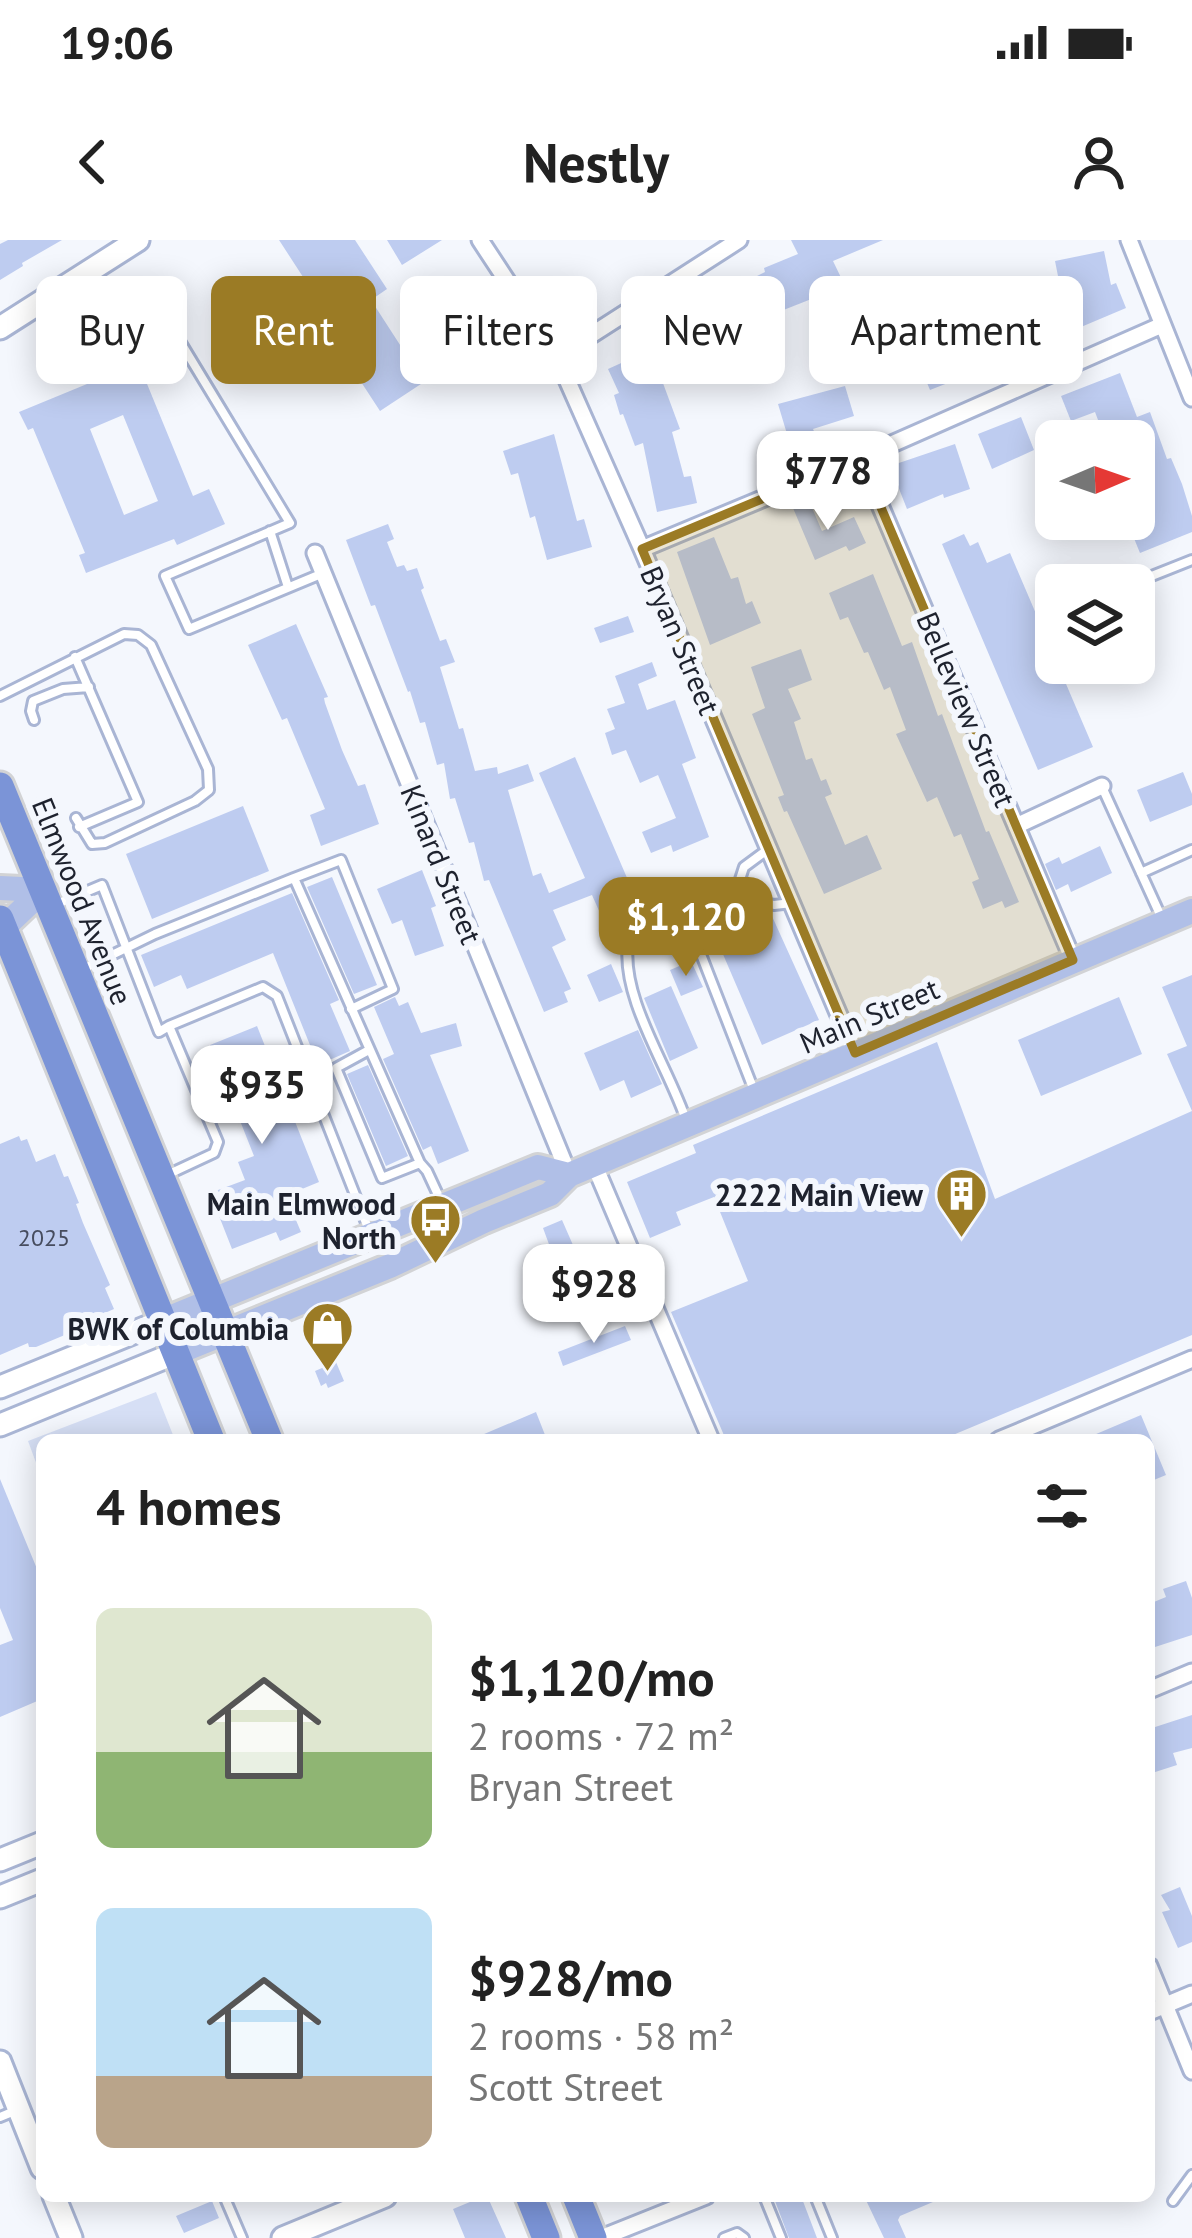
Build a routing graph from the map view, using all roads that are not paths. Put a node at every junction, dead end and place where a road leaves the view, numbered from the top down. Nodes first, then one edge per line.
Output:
1 (138, 240) edge
2 (480, 240) edge
3 (739, 240) edge
4 (1129, 240) edge
5 (82, 276) edge
6 (504, 276) edge
7 (36, 305) edge
8 (1162, 325) junction
9 (0, 328) edge
10 (597, 331) edge
11 (187, 352) edge
12 (1184, 355) edge
13 (569, 384) edge
14 (1192, 398) edge
15 (860, 458) junction
16 (270, 531) junction
17 (642, 549) junction
18 (315, 553) dead end
19 (1192, 560) edge
20 (323, 573) junction
21 (1155, 575) edge
22 (289, 587) junction
23 (75, 657) junction
24 (88, 687) junction
25 (0, 696) edge
26 (34, 720) dead end
27 (0, 786) edge
28 (1102, 786) joint
29 (1016, 826) junction
30 (769, 848) junction
31 (1192, 850) edge
32 (1142, 873) junction
33 (294, 878) junction
34 (0, 888) edge
35 (735, 895) junction
36 (46, 898) junction
37 (792, 902) junction
38 (1192, 910) edge
39 (688, 921) junction
40 (1163, 922) junction
41 (1, 926) edge
42 (126, 948) junction
43 (1072, 960) junction
44 (77, 972) junction
45 (351, 1009) junction
46 (169, 1026) junction
47 (369, 1050) junction
48 (855, 1053) junction
49 (756, 1096) junction
50 (688, 1124) junction
51 (420, 1163) junction
52 (594, 1164) junction
53 (569, 1175) junction
54 (162, 1177) junction
55 (442, 1206) junction
56 (371, 1236) junction
57 (213, 1300) junction
58 (162, 1321) junction
59 (226, 1334) junction
60 (176, 1353) junction
61 (1192, 1359) edge
62 (0, 1387) edge
63 (0, 1425) edge
64 (209, 1434) edge
65 (267, 1434) edge
66 (708, 1434) edge
67 (1013, 1434) edge
68 (1192, 1672) edge
69 (1155, 1687) edge
70 (36, 1845) edge
71 (0, 1860) edge
72 (36, 1882) edge
73 (0, 1897) edge
74 (1192, 1994) edge
75 (1157, 2009) edge
76 (0, 2062) edge
77 (1192, 2071) edge
78 (9, 2113) edge
79 (36, 2158) edge
80 (1192, 2176) edge
81 (1173, 2201) dead end
82 (56, 2202) edge
83 (227, 2202) edge
84 (356, 2202) edge
85 (531, 2202) edge
86 (579, 2202) edge
87 (690, 2202) edge
88 (766, 2202) edge
89 (817, 2202) edge
90 (71, 2238) edge
91 (242, 2238) edge
92 (283, 2238) edge
93 (546, 2238) edge
94 (597, 2238) edge
95 (724, 2238) edge
96 (744, 2238) edge
97 (781, 2238) edge
98 (832, 2238) edge

1 - 5 street
2 - 6 street, Bryan Street
3 - 10 street
4 - 8 street
7 - 9 street
8 - 12 street
8 - 15 street
11 - 16 lane
12 - 14 street
13 - 17 street, Bryan Street
15 - 17 street
15 - 29 street, Belleview Street
16 - 22 lane
16 - 22 lane
17 - 30 street, Bryan Street
18 - 20 street, Kinard Street
19 - 21 lane
20 - 22 lane
20 - 53 street, Kinard Street
23 - 24 lane
23 - 24 lane
23 - 25 lane
24 - 26 lane
27 - 36 highway, Elmwood Avenue
28 - 29 street
28 - 32 lane
29 - 43 street, Belleview Street
30 - 35 lane
30 - 37 street, Bryan Street
31 - 32 lane
32 - 40 lane
33 - 42 lane
33 - 45 lane
33 - 45 lane
34 - 36 main road
35 - 37 lane
35 - 39 lane
36 - 41 main road
36 - 42 lane
36 - 44 highway, Elmwood Avenue
37 - 48 street, Bryan Street
38 - 40 main road, Main Street
39 - 49 lane
39 - 50 lane
40 - 43 main road, Main Street
41 - 58 highway
42 - 44 lane
42 - 46 lane
43 - 48 main road, Main Street
44 - 54 highway, Elmwood Avenue
45 - 47 lane
46 - 54 lane
46 - 56 lane
47 - 51 lane
47 - 51 lane
48 - 49 main road, Main Street
49 - 50 main road, Main Street
50 - 52 main road, Main Street
51 - 55 lane
52 - 53 main road, Main Street
52 - 66 street
53 - 55 main road, Main Street
53 - 59 main road, Main Street
54 - 57 highway, Elmwood Avenue
55 - 56 main road, Main Street
56 - 57 main road, Main Street
57 - 58 main road, Main Street
57 - 59 highway, Elmwood Avenue
58 - 60 highway
58 - 62 street, Main Street
59 - 60 main road, Main Street
59 - 65 highway, Elmwood Avenue
60 - 63 street, Main Street
60 - 64 highway
61 - 67 street
68 - 69 street
70 - 71 street
72 - 73 street
74 - 75 street
75 - 77 street
76 - 78 street
78 - 79 street
80 - 81 lane
82 - 90 street
83 - 91 lane
84 - 92 street
85 - 93 highway
86 - 94 highway
87 - 94 street
88 - 97 lane
89 - 98 lane
95 - 96 lane

